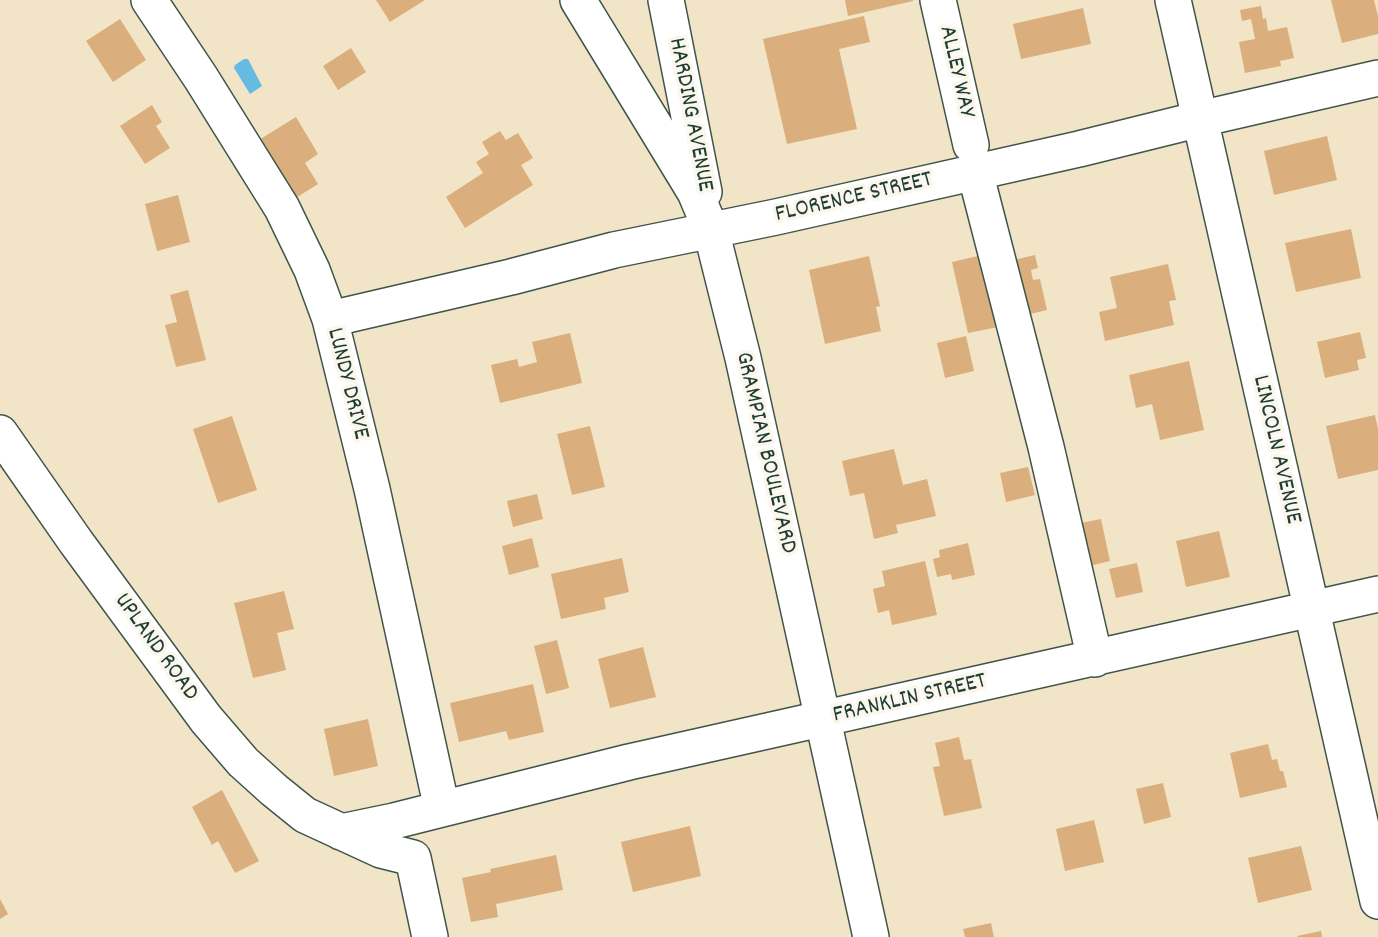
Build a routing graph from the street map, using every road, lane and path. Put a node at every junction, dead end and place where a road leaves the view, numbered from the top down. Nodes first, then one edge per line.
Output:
1 (149, 0) edge
2 (578, 0) edge
3 (666, 0) edge
4 (939, 0) edge
5 (1173, 0) edge
6 (1378, 78) edge
7 (1200, 119) junction
8 (973, 158) junction
9 (711, 230) junction
10 (330, 318) junction
11 (0, 433) edge
12 (1378, 594) edge
13 (1311, 609) junction
14 (1095, 659) junction
15 (822, 720) junction
16 (442, 809) junction
17 (341, 832) junction
18 (1378, 901) edge
19 (430, 937) edge
20 (871, 937) edge

1 - 10 street, LUNDY DRIVE
2 - 9 street, GRAMPIAN BOULEVARD
3 - 9 street, HARDING AVENUE
4 - 8 street, ALLEY WAY
5 - 7 street, LINCOLN AVENUE
6 - 7 street, FLORENCE STREET
7 - 8 street, FLORENCE STREET
7 - 13 street, LINCOLN AVENUE
8 - 9 street, FLORENCE STREET
8 - 14 street, ALLEY WAY
9 - 10 street, FLORENCE STREET
9 - 15 street, GRAMPIAN BOULEVARD
10 - 16 street, LUNDY DRIVE
11 - 17 street, UPLAND ROAD
12 - 13 street, FRANKLIN STREET
13 - 14 street, FRANKLIN STREET
13 - 18 street, LINCOLN AVENUE
14 - 15 street, FRANKLIN STREET
15 - 16 street, FRANKLIN STREET
15 - 20 street, GRAMPIAN BOULEVARD
16 - 17 street
17 - 19 street, UPLAND ROAD

